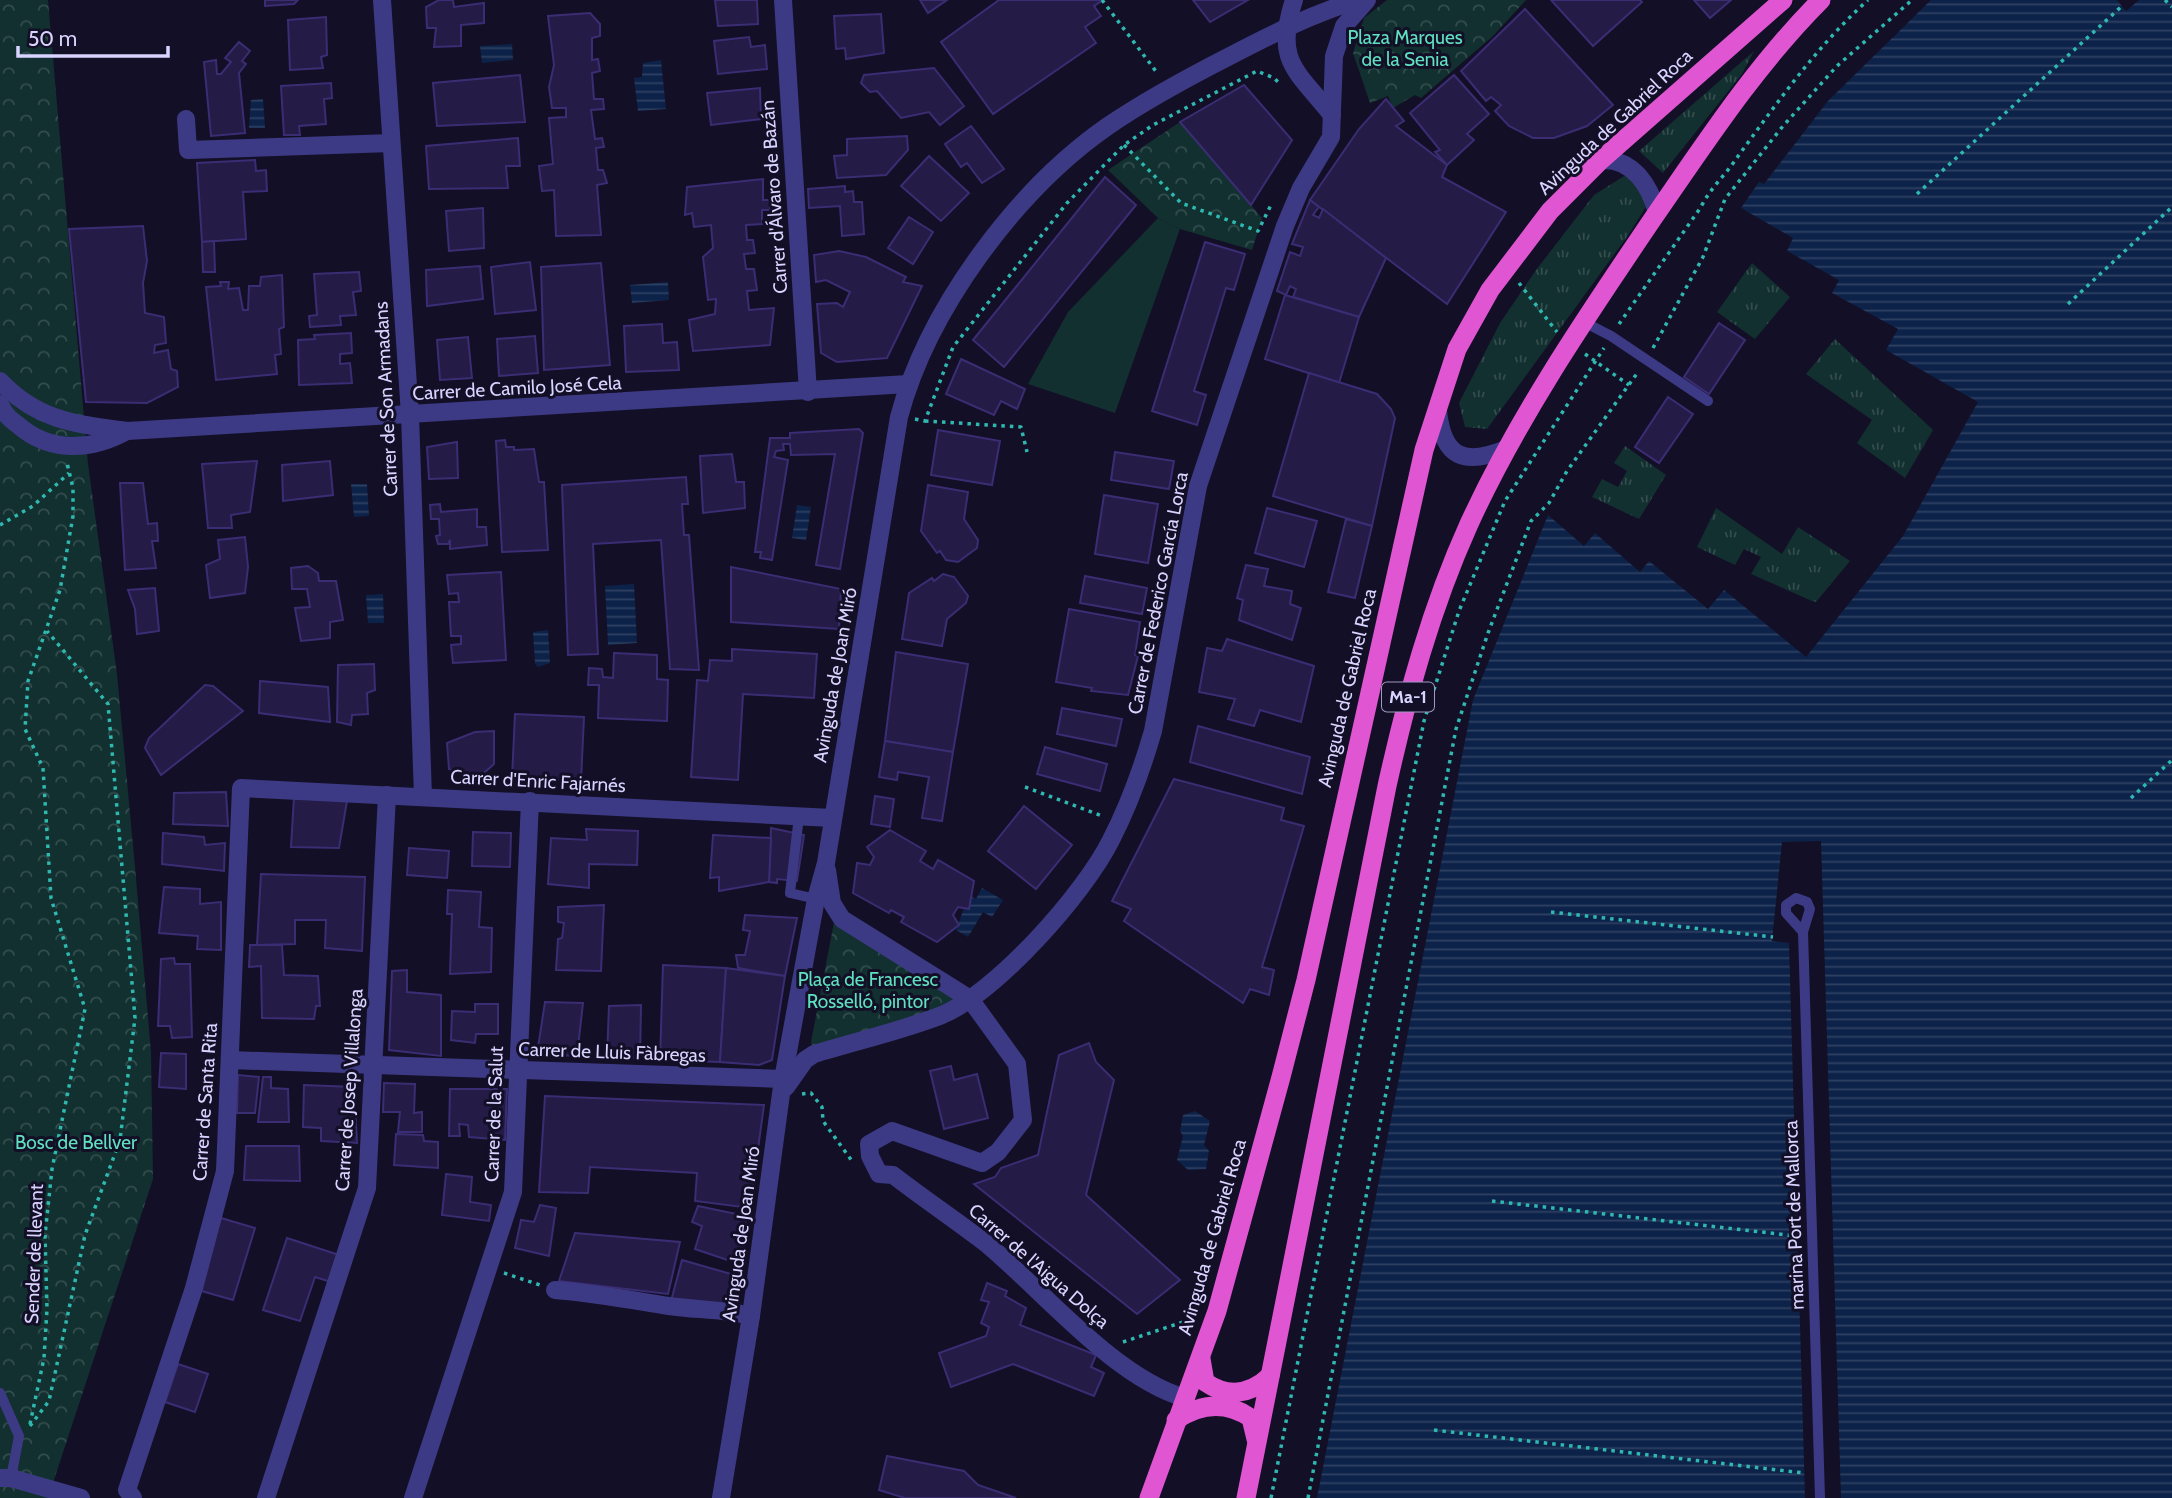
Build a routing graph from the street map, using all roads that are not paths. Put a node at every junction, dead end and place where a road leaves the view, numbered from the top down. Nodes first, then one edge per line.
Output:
1 (382, 0) edge
2 (783, 0) edge
3 (1294, 0) edge
4 (1358, 0) edge
5 (1367, 0) edge
6 (1783, 0) edge
7 (1821, 0) edge
8 (1285, 28) junction
9 (1332, 115) junction
10 (186, 119) dead end
11 (391, 143) junction
12 (1601, 160) junction
13 (1657, 213) junction
14 (1584, 322) junction
15 (0, 381) edge
16 (908, 384) junction
17 (808, 392) junction
18 (1708, 401) dead end
19 (0, 404) edge
20 (1437, 404) junction
21 (410, 415) junction
22 (127, 430) junction
23 (1506, 449) junction
24 (241, 788) joint
25 (387, 795) junction
26 (423, 797) junction
27 (530, 801) junction
28 (799, 816) junction
29 (832, 818) junction
30 (826, 863) junction
31 (816, 899) junction
32 (1803, 932) dead end
33 (970, 999) junction
34 (230, 1060) junction
35 (375, 1065) junction
36 (516, 1070) junction
37 (782, 1088) junction
38 (555, 1290) road end
39 (751, 1316) junction
40 (1201, 1355) junction
41 (1270, 1376) junction
42 (0, 1393) edge
43 (1185, 1398) junction
44 (1176, 1420) junction
45 (1256, 1440) junction
46 (5, 1478) edge
47 (130, 1494) edge
48 (80, 1498) edge
49 (266, 1498) edge
50 (413, 1498) edge
51 (721, 1498) edge
52 (1149, 1498) edge
53 (1246, 1498) edge
54 (1820, 1498) edge

1 - 11 street, Carrer de Son Armadans
2 - 17 street, Carrer d'Álvaro de Bazán
3 - 8 street
4 - 8 street, Avinguda de Joan Miró
5 - 9 street, Carrer de Federico García Lorca
6 - 12 highway, Avinguda de Gabriel Roca / Ma-1
7 - 13 highway, Ma-1
8 - 9 street
8 - 16 street, Avinguda de Joan Miró
9 - 33 street, Carrer de Federico García Lorca
10 - 11 street
11 - 21 street, Carrer de Son Armadans
12 - 13 street
12 - 20 highway, Avinguda de Gabriel Roca / Ma-1
13 - 14 highway, Ma-1
14 - 18 lane
14 - 23 highway, Ma-1
15 - 22 street
16 - 17 street, Carrer de Camilo José Cela
16 - 29 street, Avinguda de Joan Miró
17 - 21 street, Carrer de Camilo José Cela
19 - 22 street
20 - 23 street
20 - 40 highway, Avinguda de Gabriel Roca / Ma-1
21 - 22 street, Carrer de Camilo José Cela
21 - 26 street, Carrer de Son Armadans
23 - 41 highway, Ma-1
24 - 25 street, Carrer d'Enric Fajarnés
24 - 34 street, Carrer de Santa Rita
25 - 26 street, Carrer d'Enric Fajarnés
25 - 35 street, Carrer de Josep Villalonga
26 - 27 street, Carrer d'Enric Fajarnés
27 - 28 street, Carrer d'Enric Fajarnés
27 - 36 street, Carrer de la Salut
28 - 29 street, Carrer d'Enric Fajarnés
28 - 31 lane
29 - 30 street, Avinguda de Joan Miró
30 - 31 street, Avinguda de Joan Miró
30 - 33 street
31 - 37 street, Avinguda de Joan Miró
32 - 54 lane, marina Port de Mallorca
33 - 37 street
33 - 43 street, Carrer de l'Aigua Dolça
34 - 35 street, Carrer de Lluis Fàbregas
34 - 47 street, Carrer de Santa Rita
35 - 36 street, Carrer de Lluis Fàbregas
35 - 49 street, Carrer de Josep Villalonga
36 - 37 street, Carrer de Lluis Fàbregas
36 - 50 street, Carrer de la Salut
37 - 39 street, Avinguda de Joan Miró
38 - 39 street
39 - 51 street, Avinguda de Joan Miró
40 - 41 highway
40 - 43 highway, Avinguda de Gabriel Roca / Ma-1
41 - 45 highway, Ma-1
42 - 46 lane
43 - 44 highway, Avinguda de Gabriel Roca / Ma-1
44 - 45 highway
44 - 52 highway, Avinguda de Gabriel Roca / Ma-1
45 - 53 highway, Ma-1
46 - 48 street

